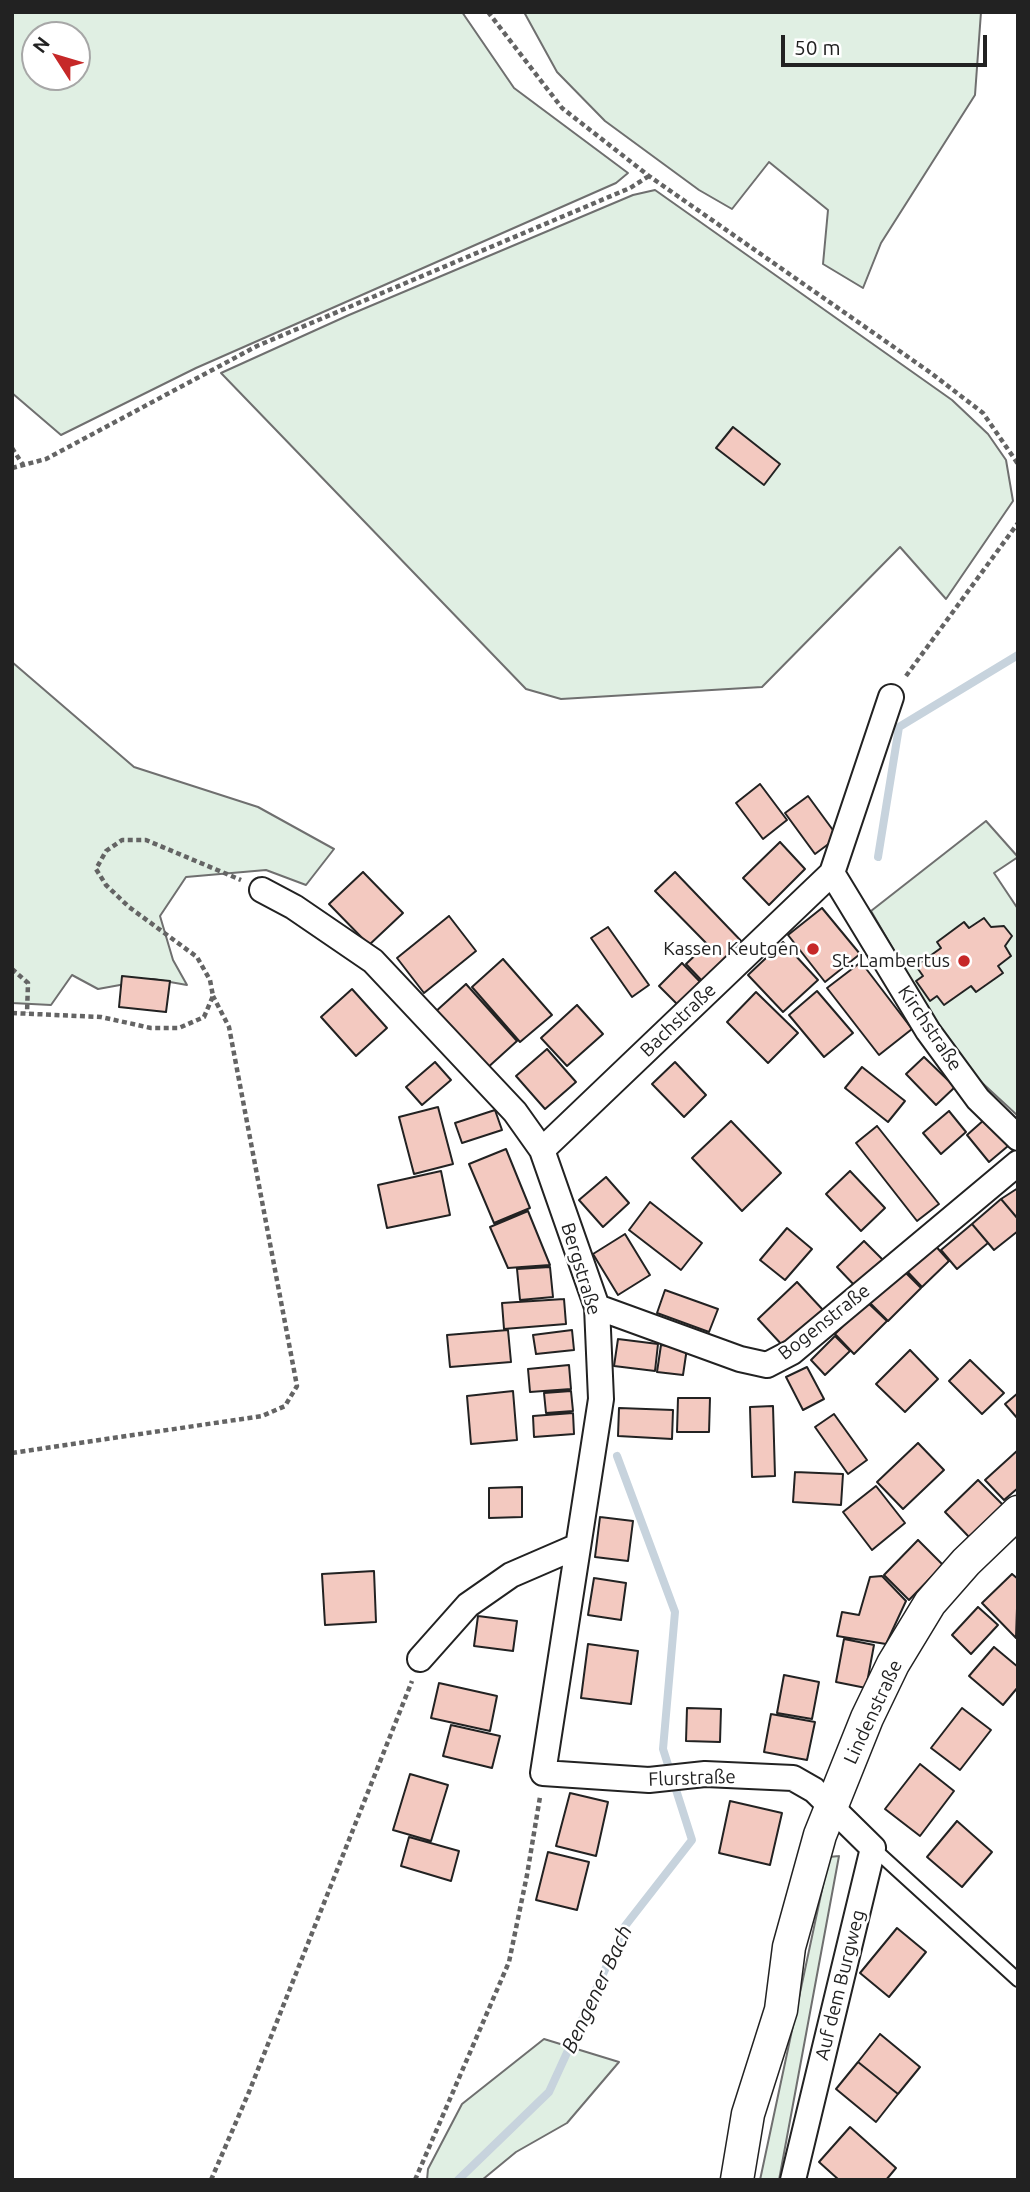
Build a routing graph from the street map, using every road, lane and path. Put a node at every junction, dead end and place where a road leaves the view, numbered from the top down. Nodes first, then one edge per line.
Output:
1 (488, 12) edge
2 (649, 176) junction
3 (12, 449) edge
4 (1018, 464) edge
5 (23, 465) junction
6 (12, 468) edge
7 (1018, 523) edge
8 (891, 697) joint
9 (832, 873) junction
10 (262, 890) joint
11 (12, 970) edge
12 (213, 996) junction
13 (12, 1013) edge
14 (27, 1013) junction
15 (1018, 1138) edge
16 (542, 1150) junction
17 (1018, 1163) edge
18 (597, 1307) junction
19 (12, 1453) edge
20 (1018, 1512) edge
21 (578, 1546) junction
22 (420, 1660) joint
23 (543, 1773) junction
24 (831, 1807) junction
25 (873, 1848) junction
26 (1018, 1980) edge
27 (211, 2180) edge
28 (415, 2180) edge
29 (737, 2180) edge
30 (793, 2180) edge

1 - 2 path
2 - 4 path
2 - 5 path
3 - 5 path
5 - 6 path
7 - 8 path
8 - 9 street, Bachstraße
9 - 15 street, Kirchstraße
9 - 16 street, Bachstraße
10 - 12 path
10 - 16 street, Bergstraße
11 - 14 path
12 - 14 path
12 - 19 path
13 - 14 path
16 - 18 street, Bergstraße
17 - 18 street, Bogenstraße
18 - 21 street, Bergstraße
20 - 24 street, Lindenstraße
21 - 22 street
21 - 23 street, Bergstraße
22 - 27 path
23 - 24 street, Flurstraße
23 - 28 path
24 - 25 street
24 - 29 street, Lindenstraße
25 - 26 lane
25 - 30 street, Auf dem Burgweg

